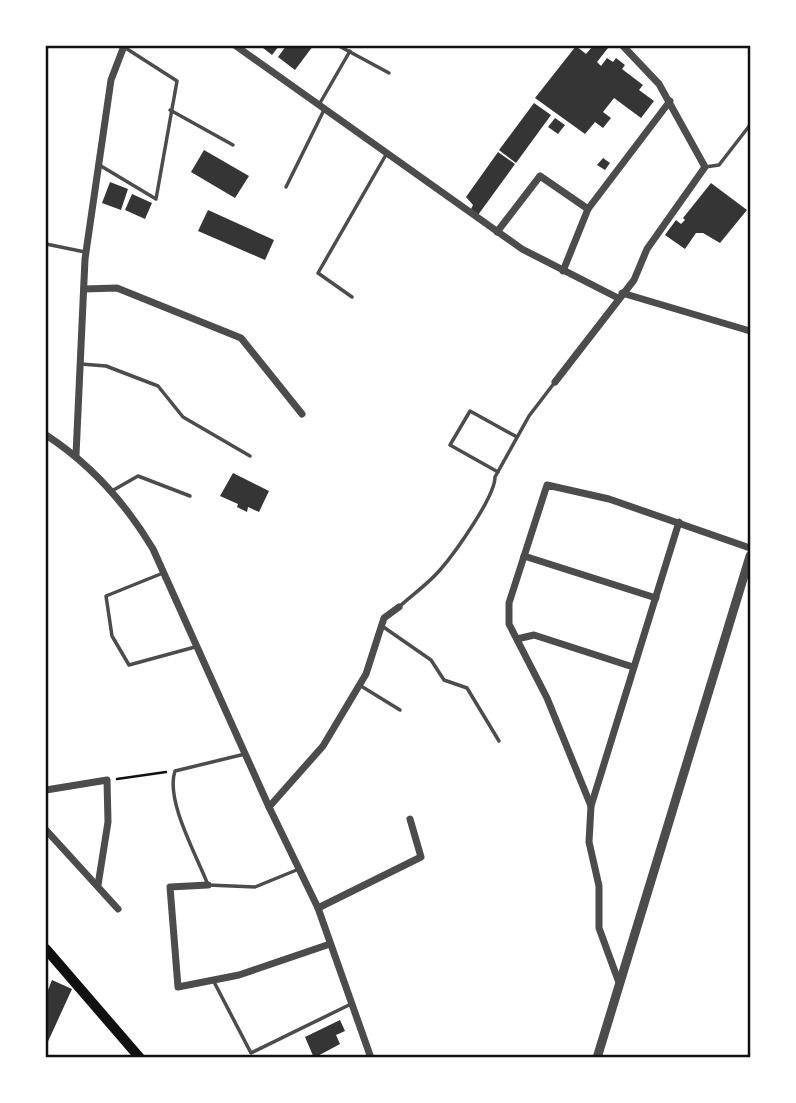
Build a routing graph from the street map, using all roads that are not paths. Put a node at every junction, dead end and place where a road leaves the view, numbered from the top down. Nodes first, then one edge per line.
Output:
1 (124, 46) edge
2 (236, 46) edge
3 (339, 46) edge
4 (623, 46) edge
5 (350, 51) junction
6 (389, 73) dead end
7 (670, 101) junction
8 (322, 107) junction
9 (170, 110) junction
10 (751, 125) edge
11 (233, 145) dead end
12 (387, 153) junction
13 (99, 164) junction
14 (705, 167) junction
15 (286, 187) dead end
16 (588, 209) junction
17 (497, 232) junction
18 (46, 244) edge
19 (86, 253) junction
20 (563, 271) junction
21 (84, 289) junction
22 (620, 296) junction
23 (352, 297) dead end
24 (751, 331) edge
25 (80, 364) junction
26 (555, 382) joint
27 (302, 414) dead end
28 (46, 435) edge
29 (517, 438) junction
30 (76, 455) junction
31 (250, 456) dead end
32 (498, 472) junction
33 (110, 492) junction
34 (190, 496) dead end
35 (679, 522) junction
36 (751, 548) edge
37 (524, 556) junction
38 (751, 556) edge
39 (163, 573) junction
40 (656, 598) junction
41 (399, 607) joint
42 (382, 626) junction
43 (517, 639) junction
44 (195, 646) junction
45 (633, 667) junction
46 (360, 684) junction
47 (400, 710) dead end
48 (499, 741) dead end
49 (245, 754) junction
50 (46, 790) edge
51 (591, 806) junction
52 (269, 807) junction
53 (410, 819) dead end
54 (46, 830) edge
55 (299, 869) junction
56 (98, 885) junction
57 (208, 885) junction
58 (318, 908) junction
59 (118, 909) dead end
60 (330, 944) junction
61 (46, 949) edge
62 (213, 980) junction
63 (618, 980) junction
64 (351, 1004) junction
65 (140, 1058) edge
66 (371, 1058) edge
67 (597, 1058) edge

1 - 9 lane
1 - 13 street
2 - 8 street
3 - 5 lane
4 - 7 street
5 - 6 lane
5 - 8 lane
7 - 14 street
7 - 16 street
8 - 12 street
8 - 15 lane
9 - 11 lane
9 - 13 lane
10 - 14 lane
12 - 17 street
12 - 23 lane
13 - 19 street
14 - 22 street
16 - 17 street
16 - 20 street
17 - 20 street
18 - 19 lane
19 - 21 street
20 - 22 street
21 - 25 street
21 - 27 street
22 - 24 street
22 - 26 street
25 - 30 street
25 - 31 lane
26 - 29 lane
28 - 30 street
29 - 32 lane
29 - 32 lane
30 - 33 street
32 - 41 lane
33 - 34 lane
33 - 39 street
35 - 36 street
35 - 37 street
35 - 40 street
37 - 40 street
37 - 43 street
38 - 63 street
39 - 44 street
39 - 44 lane
40 - 45 street
41 - 42 street
42 - 46 street
42 - 48 lane
43 - 45 street
43 - 51 street
44 - 49 street
45 - 51 street
46 - 47 lane
46 - 52 street
49 - 52 street
49 - 57 lane
50 - 56 street
51 - 63 street
52 - 55 street
53 - 58 street
54 - 56 street
55 - 57 lane
55 - 58 street
56 - 59 street
57 - 62 street
58 - 60 street
60 - 62 street
60 - 64 street
61 - 65 main road
62 - 64 lane
63 - 67 street
64 - 66 street

